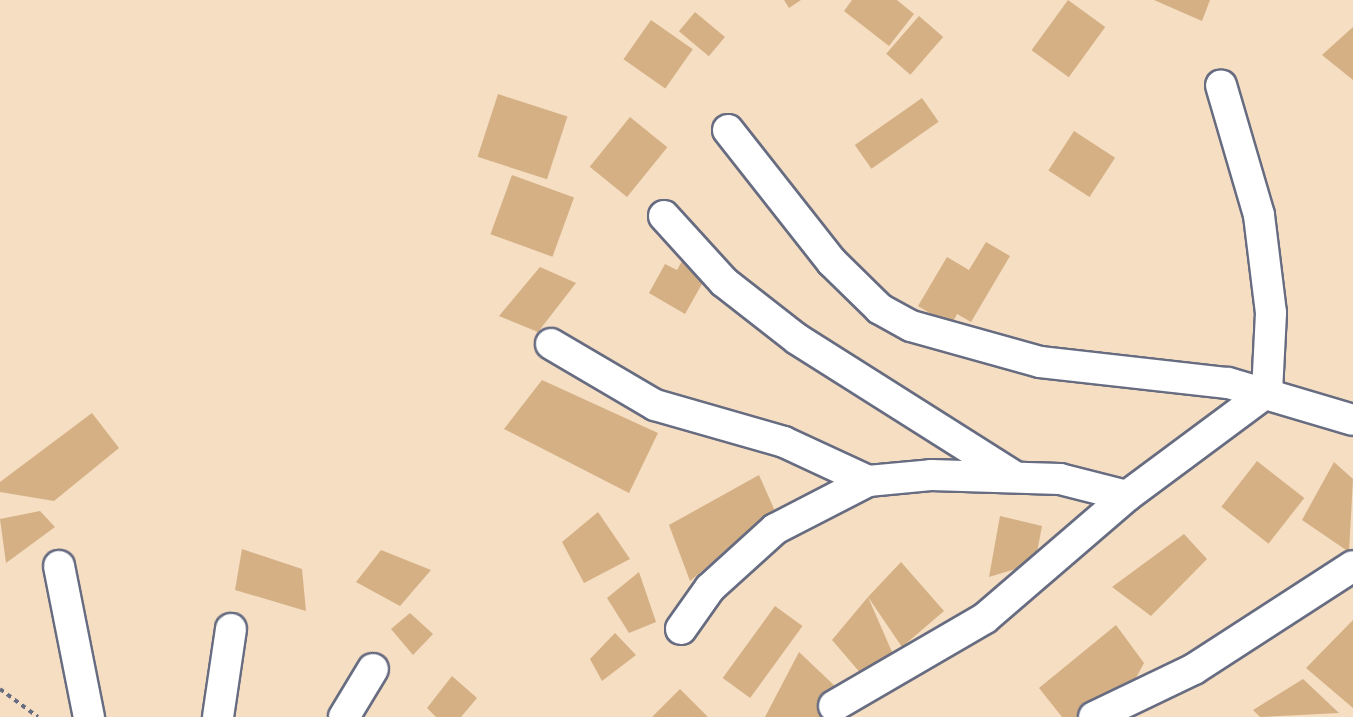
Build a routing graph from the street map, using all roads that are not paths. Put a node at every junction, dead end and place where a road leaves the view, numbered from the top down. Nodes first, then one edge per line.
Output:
1 (1221, 85) dead end
2 (728, 130) dead end
3 (664, 216) dead end
4 (550, 344) dead end
5 (1267, 392) junction
6 (1353, 420) edge
7 (1014, 477) junction
8 (868, 481) junction
9 (1128, 496) junction
10 (59, 566) dead end
11 (1353, 566) edge
12 (681, 628) dead end
13 (231, 629) dead end
14 (373, 669) dead end
15 (834, 706) dead end
16 (88, 717) edge
17 (218, 717) edge
18 (344, 717) edge
19 (1094, 717) edge

1 - 5 street
2 - 5 street
3 - 7 street
4 - 8 street
5 - 6 street
5 - 9 street
7 - 8 street
7 - 9 street
8 - 12 street
9 - 15 street
10 - 16 street
11 - 19 street
13 - 17 street
14 - 18 street

